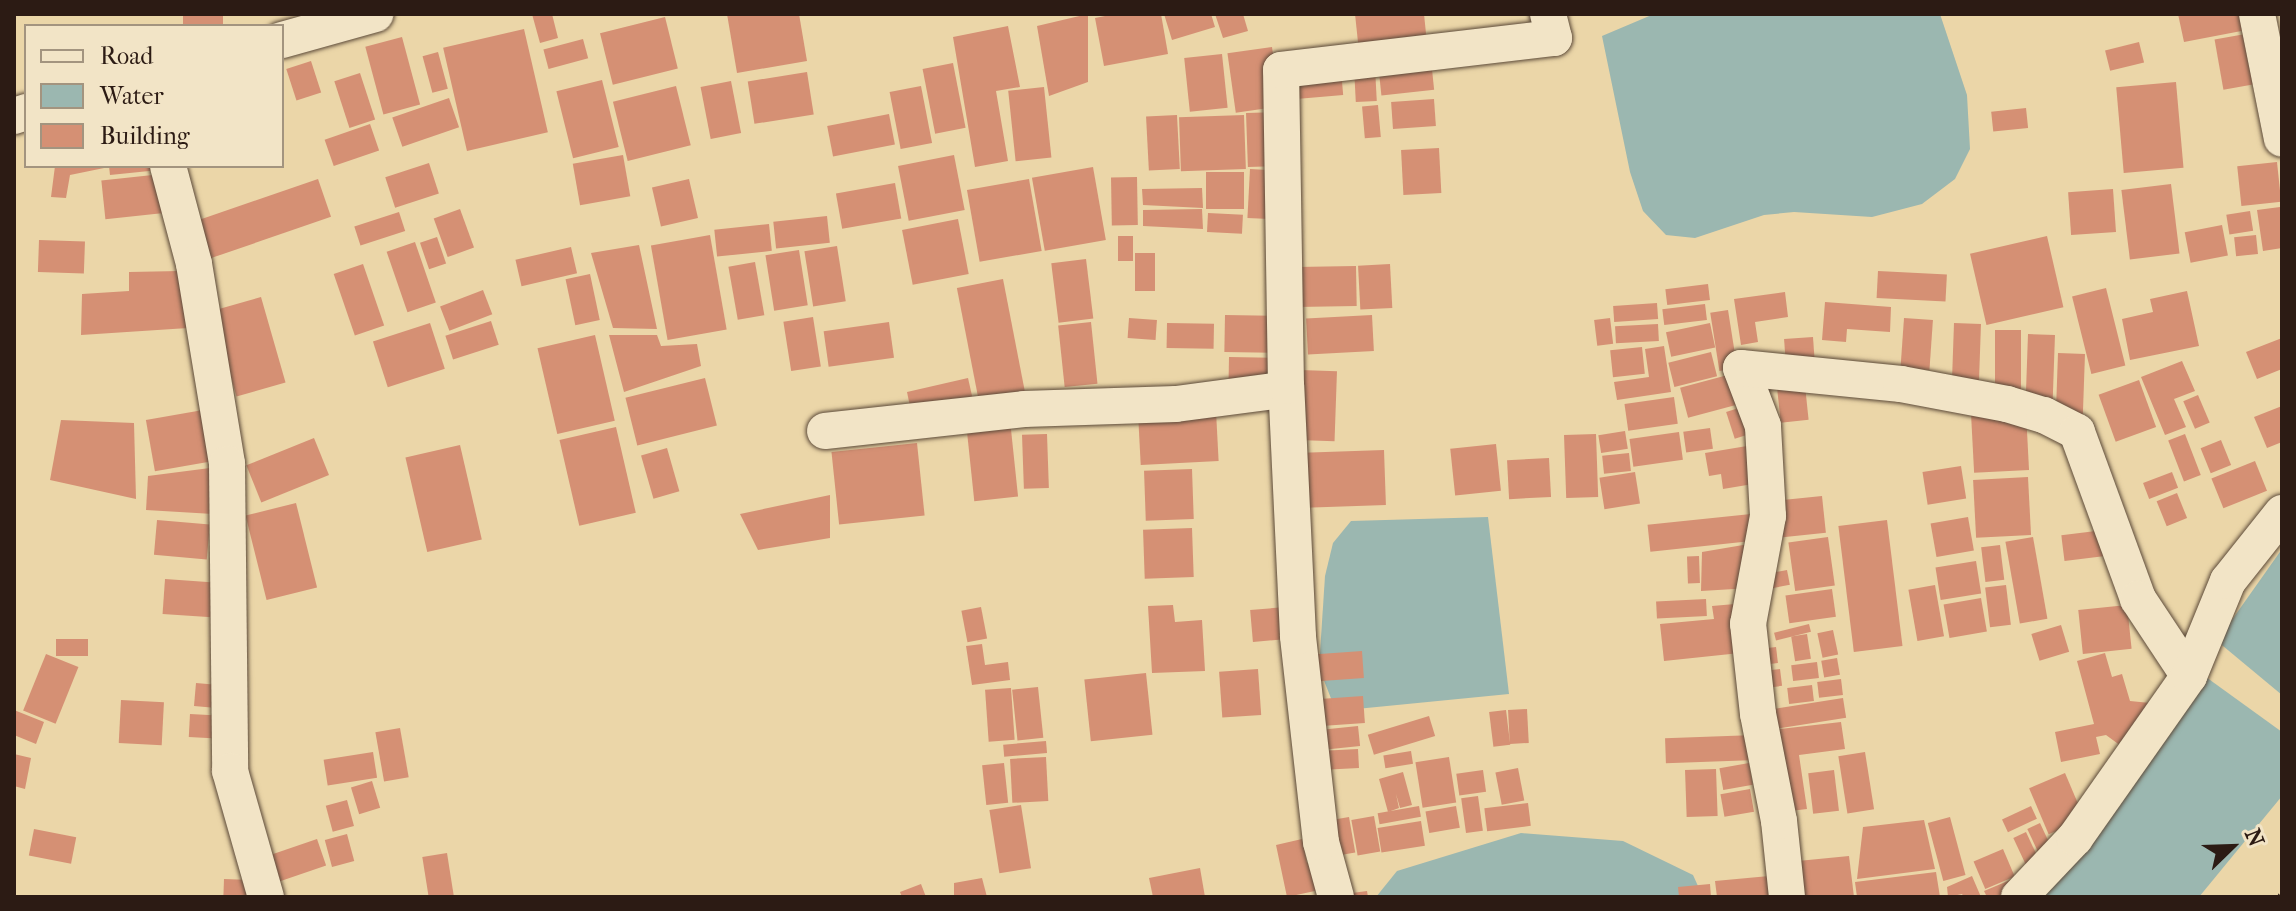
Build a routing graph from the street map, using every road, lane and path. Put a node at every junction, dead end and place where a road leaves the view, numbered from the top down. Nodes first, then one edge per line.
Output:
1 (375, 14) edge
2 (1548, 14) edge
3 (2257, 14) edge
4 (284, 39) edge
5 (2282, 139) edge
6 (169, 168) edge
7 (1286, 386) junction
8 (825, 431) dead end
9 (2282, 513) edge
10 (2189, 676) junction
11 (266, 897) edge
12 (1336, 897) edge
13 (1787, 897) edge
14 (2019, 897) edge

1 - 4 street
2 - 7 street
3 - 5 street
6 - 11 street
7 - 8 street
7 - 12 street
9 - 10 street
10 - 13 street
10 - 14 street

